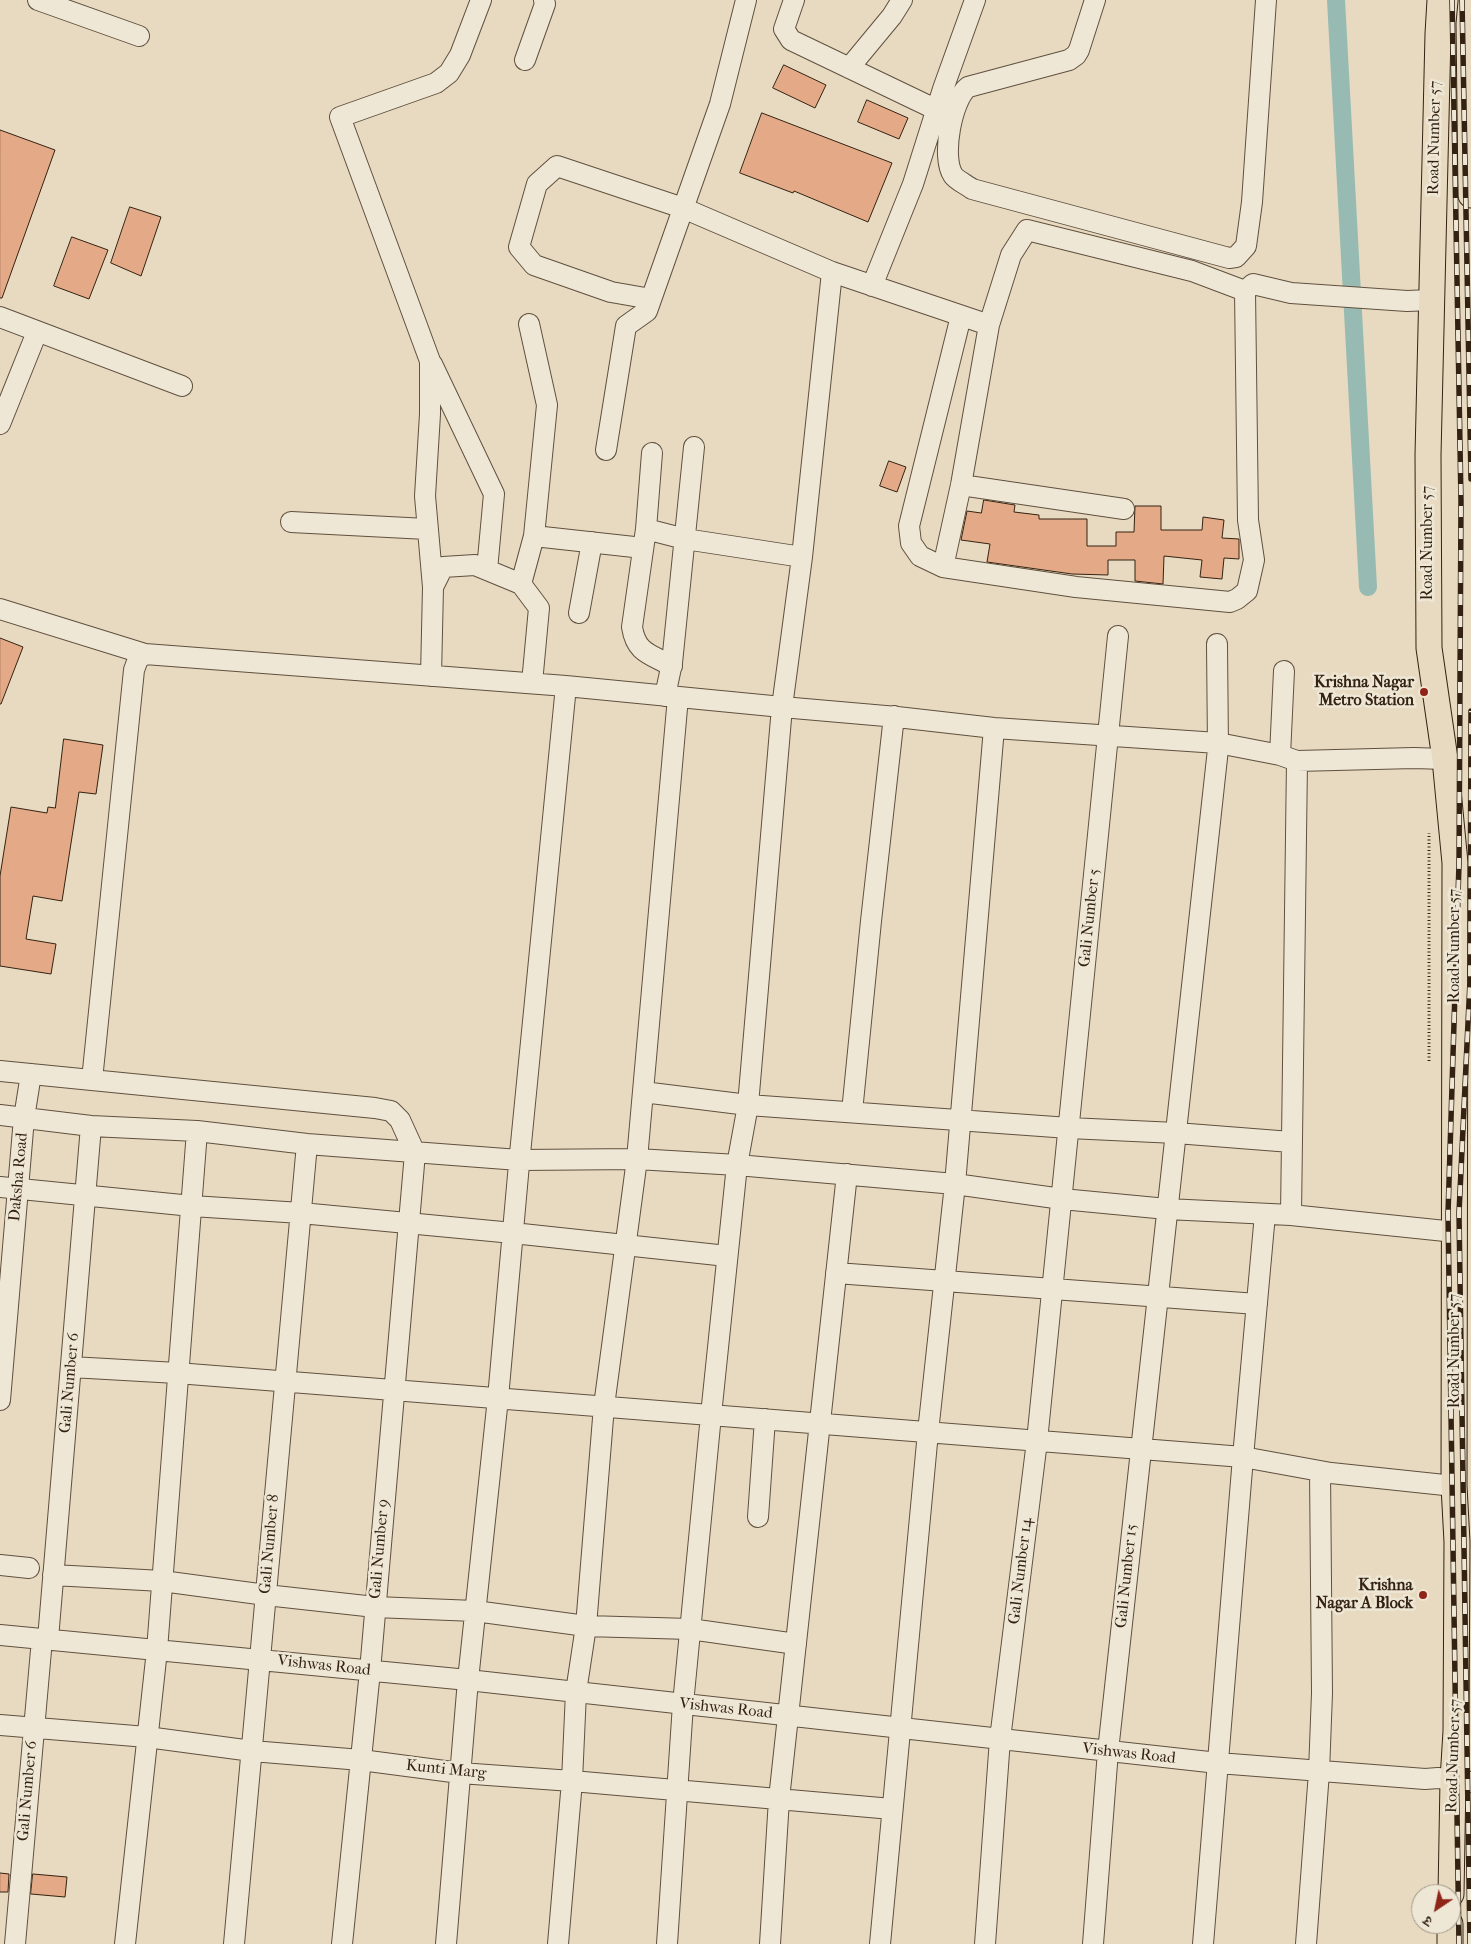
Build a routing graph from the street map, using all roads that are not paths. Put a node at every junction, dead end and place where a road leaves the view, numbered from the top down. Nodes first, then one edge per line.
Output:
1 (38, 0) edge
2 (481, 0) edge
3 (544, 0) edge
4 (794, 0) edge
5 (902, 0) edge
6 (975, 0) edge
7 (1095, 0) edge
8 (1266, 0) edge
9 (1440, 0) edge
10 (741, 1) edge
11 (1471, 2) edge
12 (139, 36) dead end
13 (525, 60) dead end
14 (849, 68) junction
15 (937, 110) junction
16 (1471, 195) edge
17 (683, 208) junction
18 (832, 272) junction
19 (872, 286) junction
20 (1245, 291) junction
21 (651, 299) junction
22 (1419, 300) junction
23 (961, 316) junction
24 (0, 317) edge
25 (529, 324) dead end
26 (989, 325) junction
27 (38, 332) junction
28 (427, 354) junction
29 (182, 386) dead end
30 (0, 424) edge
31 (694, 447) dead end
32 (606, 450) dead end
33 (652, 453) dead end
34 (961, 485) junction
35 (1124, 509) dead end
36 (291, 522) dead end
37 (427, 529) junction
38 (534, 536) junction
39 (644, 539) junction
40 (685, 539) junction
41 (592, 542) junction
42 (802, 557) junction
43 (943, 567) junction
44 (487, 570) junction
45 (521, 584) junction
46 (433, 587) junction
47 (0, 609) edge
48 (579, 613) dead end
49 (1118, 636) dead end
50 (1217, 644) dead end
51 (145, 654) junction
52 (672, 666) junction
53 (1284, 671) dead end
54 (431, 676) junction
55 (532, 684) junction
56 (566, 686) junction
57 (671, 696) junction
58 (782, 708) junction
59 (894, 716) junction
60 (994, 728) junction
61 (1108, 735) junction
62 (1218, 742) junction
63 (1294, 759) junction
64 (1444, 759) junction
65 (0, 1071) edge
66 (31, 1074) junction
67 (92, 1080) junction
68 (643, 1092) junction
69 (748, 1104) junction
70 (852, 1112) junction
71 (0, 1115) edge
72 (24, 1118) junction
73 (961, 1120) junction
74 (92, 1126) junction
75 (1069, 1128) junction
76 (197, 1131) junction
77 (1176, 1133) junction
78 (1292, 1142) junction
79 (307, 1144) junction
80 (415, 1153) junction
81 (519, 1160) junction
82 (637, 1160) junction
83 (737, 1165) junction
84 (847, 1174) junction
85 (955, 1184) junction
86 (9, 1188) edge
87 (84, 1195) junction
88 (1062, 1199) junction
89 (192, 1206) junction
90 (1167, 1209) junction
91 (301, 1213) junction
92 (1266, 1214) junction
93 (1291, 1215) junction
94 (409, 1224) junction
95 (513, 1232) junction
96 (1454, 1232) junction
97 (626, 1246) junction
98 (728, 1256) junction
99 (836, 1273) junction
100 (944, 1281) junction
101 (1053, 1288) junction
102 (1158, 1296) junction
103 (1257, 1304) junction
104 (71, 1367) junction
105 (177, 1373) junction
106 (284, 1381) junction
107 (394, 1390) junction
108 (498, 1398) junction
109 (0, 1400) edge
110 (604, 1406) junction
111 (711, 1415) junction
112 (765, 1419) junction
113 (819, 1424) junction
114 (928, 1432) junction
115 (1037, 1441) junction
116 (1141, 1449) junction
117 (1243, 1457) junction
118 (1326, 1472) junction
119 (1454, 1486) junction
120 (758, 1517) dead end
121 (0, 1564) edge
122 (28, 1568) dead end
123 (53, 1575) junction
124 (162, 1581) junction
125 (266, 1595) junction
126 (376, 1607) junction
127 (476, 1611) junction
128 (586, 1626) junction
129 (690, 1629) junction
130 (0, 1635) edge
131 (45, 1639) junction
132 (796, 1644) junction
133 (156, 1650) junction
134 (260, 1659) junction
135 (370, 1671) junction
136 (468, 1680) junction
137 (576, 1692) junction
138 (683, 1704) junction
139 (788, 1716) junction
140 (0, 1725) edge
141 (34, 1728) junction
142 (900, 1728) junction
143 (147, 1737) junction
144 (1000, 1740) junction
145 (252, 1751) junction
146 (1108, 1751) junction
147 (361, 1760) junction
148 (1218, 1764) junction
149 (1328, 1772) junction
150 (460, 1773) junction
151 (572, 1781) junction
152 (1462, 1781) edge
153 (677, 1790) junction
154 (779, 1799) junction
155 (892, 1809) junction
156 (1451, 1884) edge
157 (15, 1944) edge
158 (125, 1944) edge
159 (234, 1944) edge
160 (342, 1944) edge
161 (446, 1944) edge
162 (558, 1944) edge
163 (667, 1944) edge
164 (770, 1944) edge
165 (880, 1944) edge
166 (985, 1944) edge
167 (1093, 1944) edge
168 (1203, 1944) edge
169 (1306, 1944) edge

1 - 12 street
2 - 28 street
3 - 13 street
4 - 14 street
5 - 14 street
6 - 15 street
7 - 8 street
9 - 22 main road, Road Number 57
10 - 17 street
11 - 16 main road, Road Number 57
14 - 15 street
15 - 19 street
17 - 18 street
17 - 21 street
17 - 21 street
18 - 19 street
18 - 42 street
19 - 23 street
20 - 22 street
20 - 26 street
20 - 43 street
21 - 32 street
22 - 64 main road, Road Number 57
23 - 26 street
23 - 43 street
24 - 27 street
25 - 38 street
26 - 34 street
27 - 29 street
27 - 30 street
28 - 37 street
28 - 44 street
31 - 40 street
33 - 39 street
34 - 35 street
34 - 43 street
36 - 37 street
37 - 46 street
38 - 41 street
38 - 45 street
39 - 40 street
39 - 41 street
39 - 52 street
40 - 42 street
40 - 52 street
41 - 48 street
42 - 58 street
44 - 45 street
44 - 46 street
45 - 55 street
46 - 54 street
47 - 51 street
49 - 61 street, Gali Number 5
50 - 62 street, Gali Number 15
51 - 54 street
51 - 67 street
52 - 57 street
53 - 63 street
54 - 55 street
55 - 56 street
56 - 57 street
56 - 81 street
57 - 58 street
57 - 68 street
58 - 59 street
58 - 69 street
59 - 60 street
59 - 70 street
60 - 61 street
60 - 73 street
61 - 62 street
61 - 75 street, Gali Number 5
62 - 63 street
62 - 77 street, Gali Number 15
63 - 64 street
63 - 78 street
64 - 96 main road, Road Number 57
65 - 66 street
66 - 67 street
66 - 72 street, Daksha Road
67 - 80 street
68 - 69 street
68 - 82 street
69 - 70 street
69 - 83 street
70 - 73 street
71 - 72 street
72 - 74 street
72 - 86 street, Daksha Road
73 - 75 street
73 - 85 street
74 - 76 street
74 - 87 street, Gali Number 6
75 - 77 street
75 - 88 street, Gali Number 5
76 - 79 street
76 - 89 street
77 - 78 street
77 - 90 street, Gali Number 15
78 - 93 street
79 - 80 street
79 - 91 street, Gali Number 8
80 - 81 street
80 - 94 street, Gali Number 9
81 - 82 street
81 - 95 street
82 - 83 street
82 - 97 street
83 - 84 street
83 - 98 street
84 - 85 street
84 - 99 street
85 - 88 street
85 - 100 street
86 - 87 street
86 - 109 street, Daksha Road
87 - 89 street
87 - 104 street, Gali Number 6
88 - 90 street
88 - 101 street, Gali Number 14
89 - 91 street
89 - 105 street
90 - 92 street
90 - 102 street, Gali Number 15
91 - 94 street
91 - 106 street, Gali Number 8
92 - 93 street
92 - 103 street
93 - 96 street
94 - 95 street
94 - 107 street, Gali Number 9
95 - 97 street
95 - 108 street
96 - 119 main road, Road Number 57
97 - 98 street
97 - 110 street
98 - 111 street
99 - 100 street
99 - 113 street
100 - 101 street
100 - 114 street
101 - 102 street
101 - 115 street, Gali Number 14
102 - 103 street
102 - 116 street, Gali Number 15
103 - 117 street
104 - 105 street
104 - 123 street, Gali Number 6
105 - 106 street
105 - 124 street
106 - 107 street
106 - 125 street, Gali Number 8
107 - 108 street
107 - 126 street, Gali Number 9
108 - 110 street
108 - 127 street
110 - 111 street
110 - 128 street
111 - 112 street
111 - 129 street
112 - 113 street
112 - 120 street
113 - 114 street
113 - 132 street
114 - 115 street
114 - 142 street
115 - 116 street
115 - 144 street, Gali Number 14
116 - 117 street
116 - 146 street, Gali Number 15
117 - 118 street
117 - 148 street
118 - 119 street
118 - 149 street
119 - 152 main road, Road Number 57
121 - 122 street
123 - 124 street
123 - 131 street, Gali Number 6
124 - 125 street
124 - 133 street
125 - 126 street
125 - 134 street, Gali Number 8
126 - 127 street
126 - 135 street, Gali Number 9
127 - 128 street
127 - 136 street
128 - 129 street
128 - 137 street
129 - 132 street
129 - 138 street
130 - 131 street, Vishwas Road
131 - 133 street, Vishwas Road
131 - 141 street, Gali Number 6
132 - 139 street
133 - 134 street, Vishwas Road
133 - 143 street
134 - 135 street, Vishwas Road
134 - 145 street, Gali Number 8
135 - 136 street, Vishwas Road
135 - 147 street, Gali Number 9
136 - 137 street, Vishwas Road
136 - 150 street
137 - 138 street, Vishwas Road
137 - 151 street
138 - 139 street, Vishwas Road
138 - 153 street
139 - 142 street, Vishwas Road
139 - 154 street
140 - 141 street, Kunti Marg
141 - 143 street, Kunti Marg
141 - 157 street, Gali Number 6
142 - 144 street, Vishwas Road
142 - 155 street
143 - 145 street, Kunti Marg
143 - 158 street
144 - 146 street, Vishwas Road
144 - 166 street, Gali Number 14
145 - 147 street, Kunti Marg
145 - 159 street, Gali Number 8
146 - 148 street, Vishwas Road
146 - 167 street, Gali Number 15
147 - 150 street, Kunti Marg
147 - 160 street, Gali Number 9
148 - 149 street, Vishwas Road
148 - 168 street
149 - 152 street, Vishwas Road
149 - 169 street
150 - 151 street, Kunti Marg
150 - 161 street
151 - 153 street, Kunti Marg
151 - 162 street
152 - 156 main road, Road Number 57
153 - 154 street, Kunti Marg
153 - 163 street
154 - 155 street, Kunti Marg
154 - 164 street
155 - 165 street

